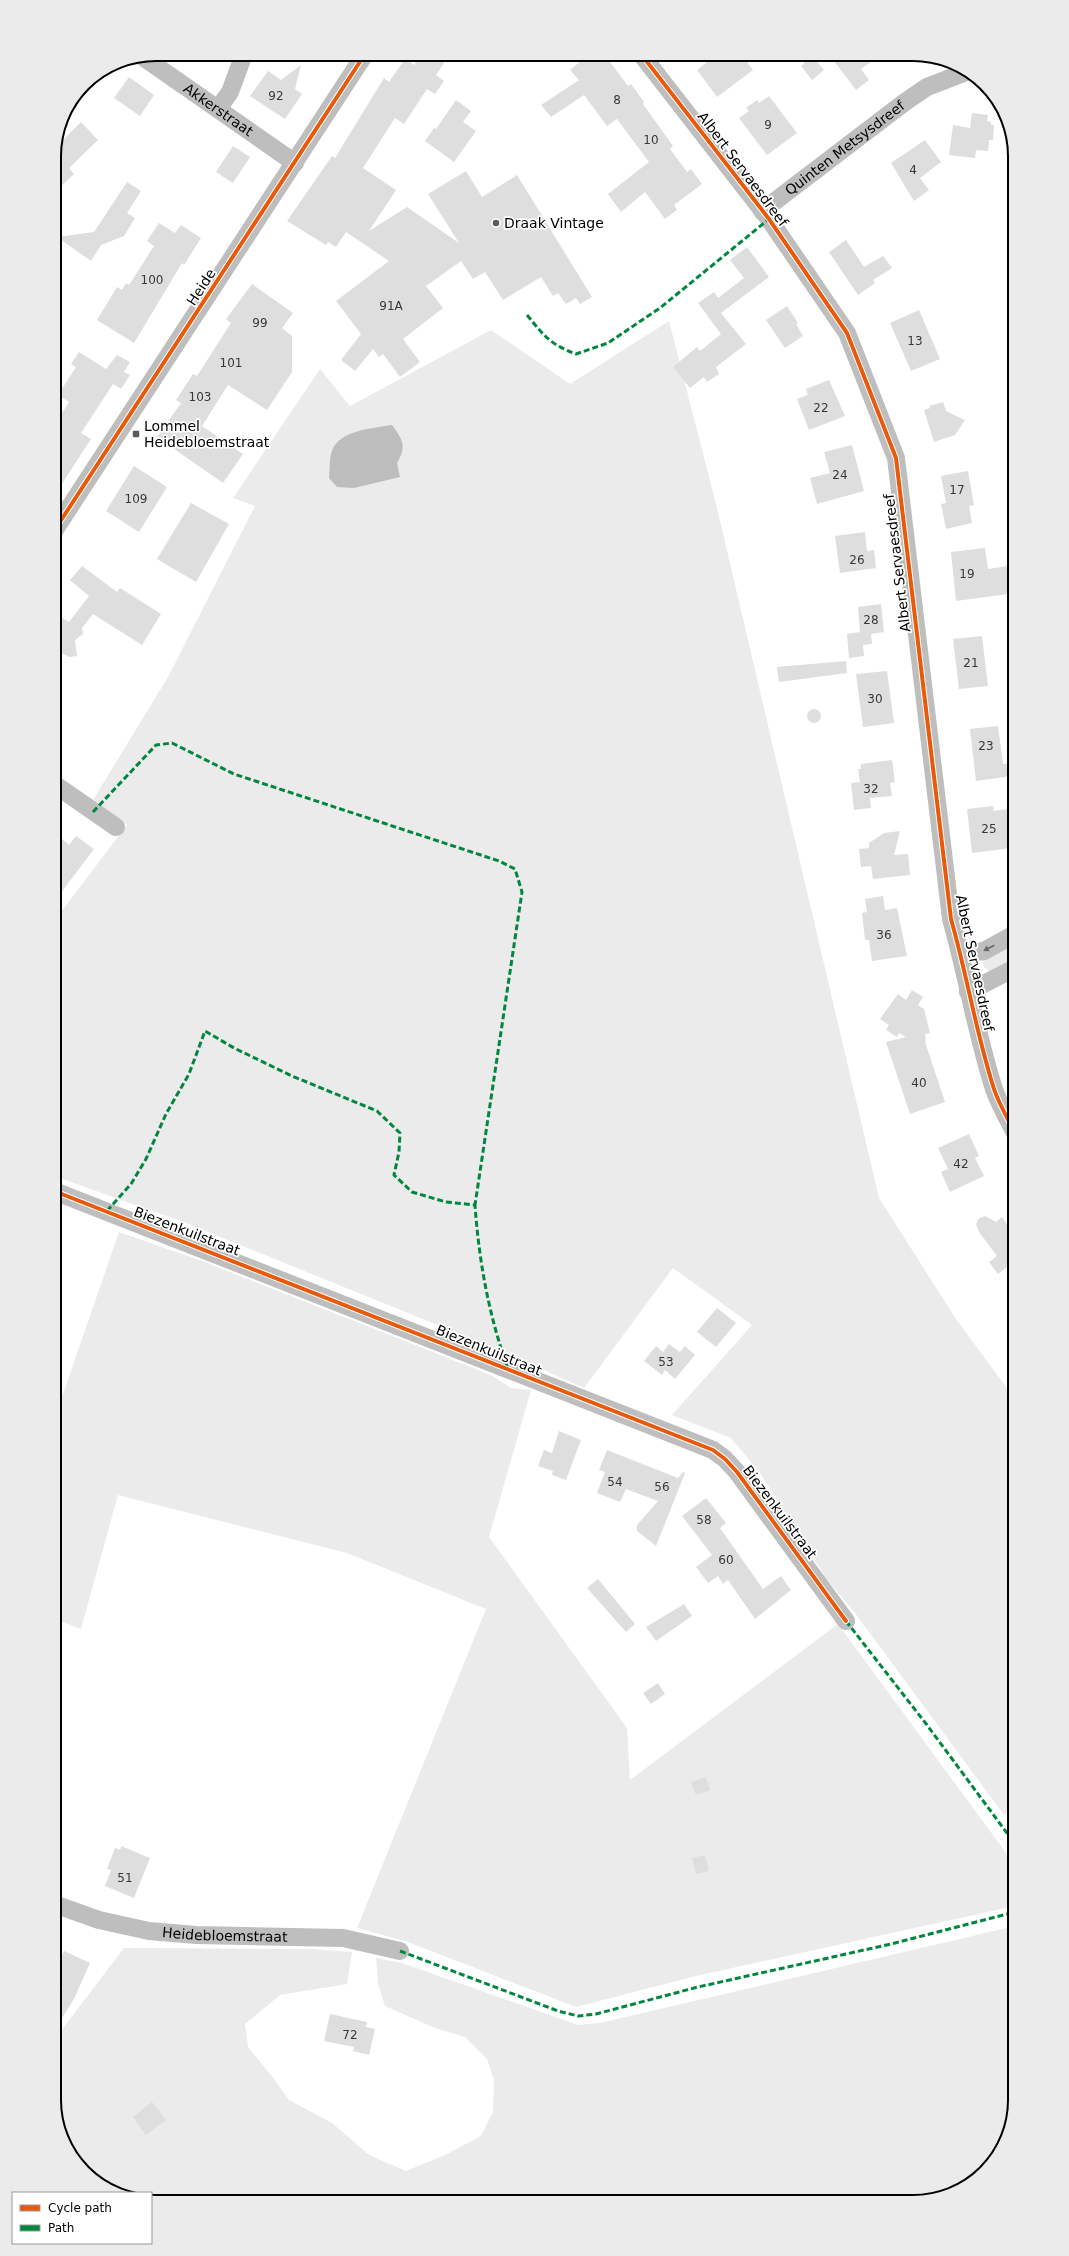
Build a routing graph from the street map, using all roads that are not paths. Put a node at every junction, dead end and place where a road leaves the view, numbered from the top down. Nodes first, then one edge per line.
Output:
1 (150, 61) edge
2 (241, 61) edge
3 (361, 61) edge
4 (646, 61) edge
5 (946, 67) edge
6 (961, 74) edge
7 (928, 87) junction
8 (218, 109) junction
9 (295, 163) junction
10 (762, 211) junction
11 (61, 520) edge
12 (61, 789) edge
13 (116, 827) dead end
14 (1008, 938) edge
15 (961, 954) junction
16 (1008, 972) edge
17 (968, 992) junction
18 (1008, 1119) edge
19 (61, 1194) edge
20 (846, 1621) dead end
21 (61, 1906) edge
22 (400, 1951) dead end

1 - 8 street, Akkerstraat
2 - 8 street
3 - 9 street, Heide
4 - 10 street, Albert Servaesdreef
5 - 7 street, Quinten Metsysdreef
6 - 7 street, Quinten Metsysdreef
7 - 10 street, Quinten Metsysdreef
8 - 9 street, Akkerstraat
9 - 11 street, Heide
10 - 15 street, Albert Servaesdreef
12 - 13 street
14 -> 15 street
15 - 17 street, Albert Servaesdreef
16 - 17 street
17 - 18 street, Albert Servaesdreef
19 - 20 street, Biezenkuilstraat
21 - 22 street, Heidebloemstraat

